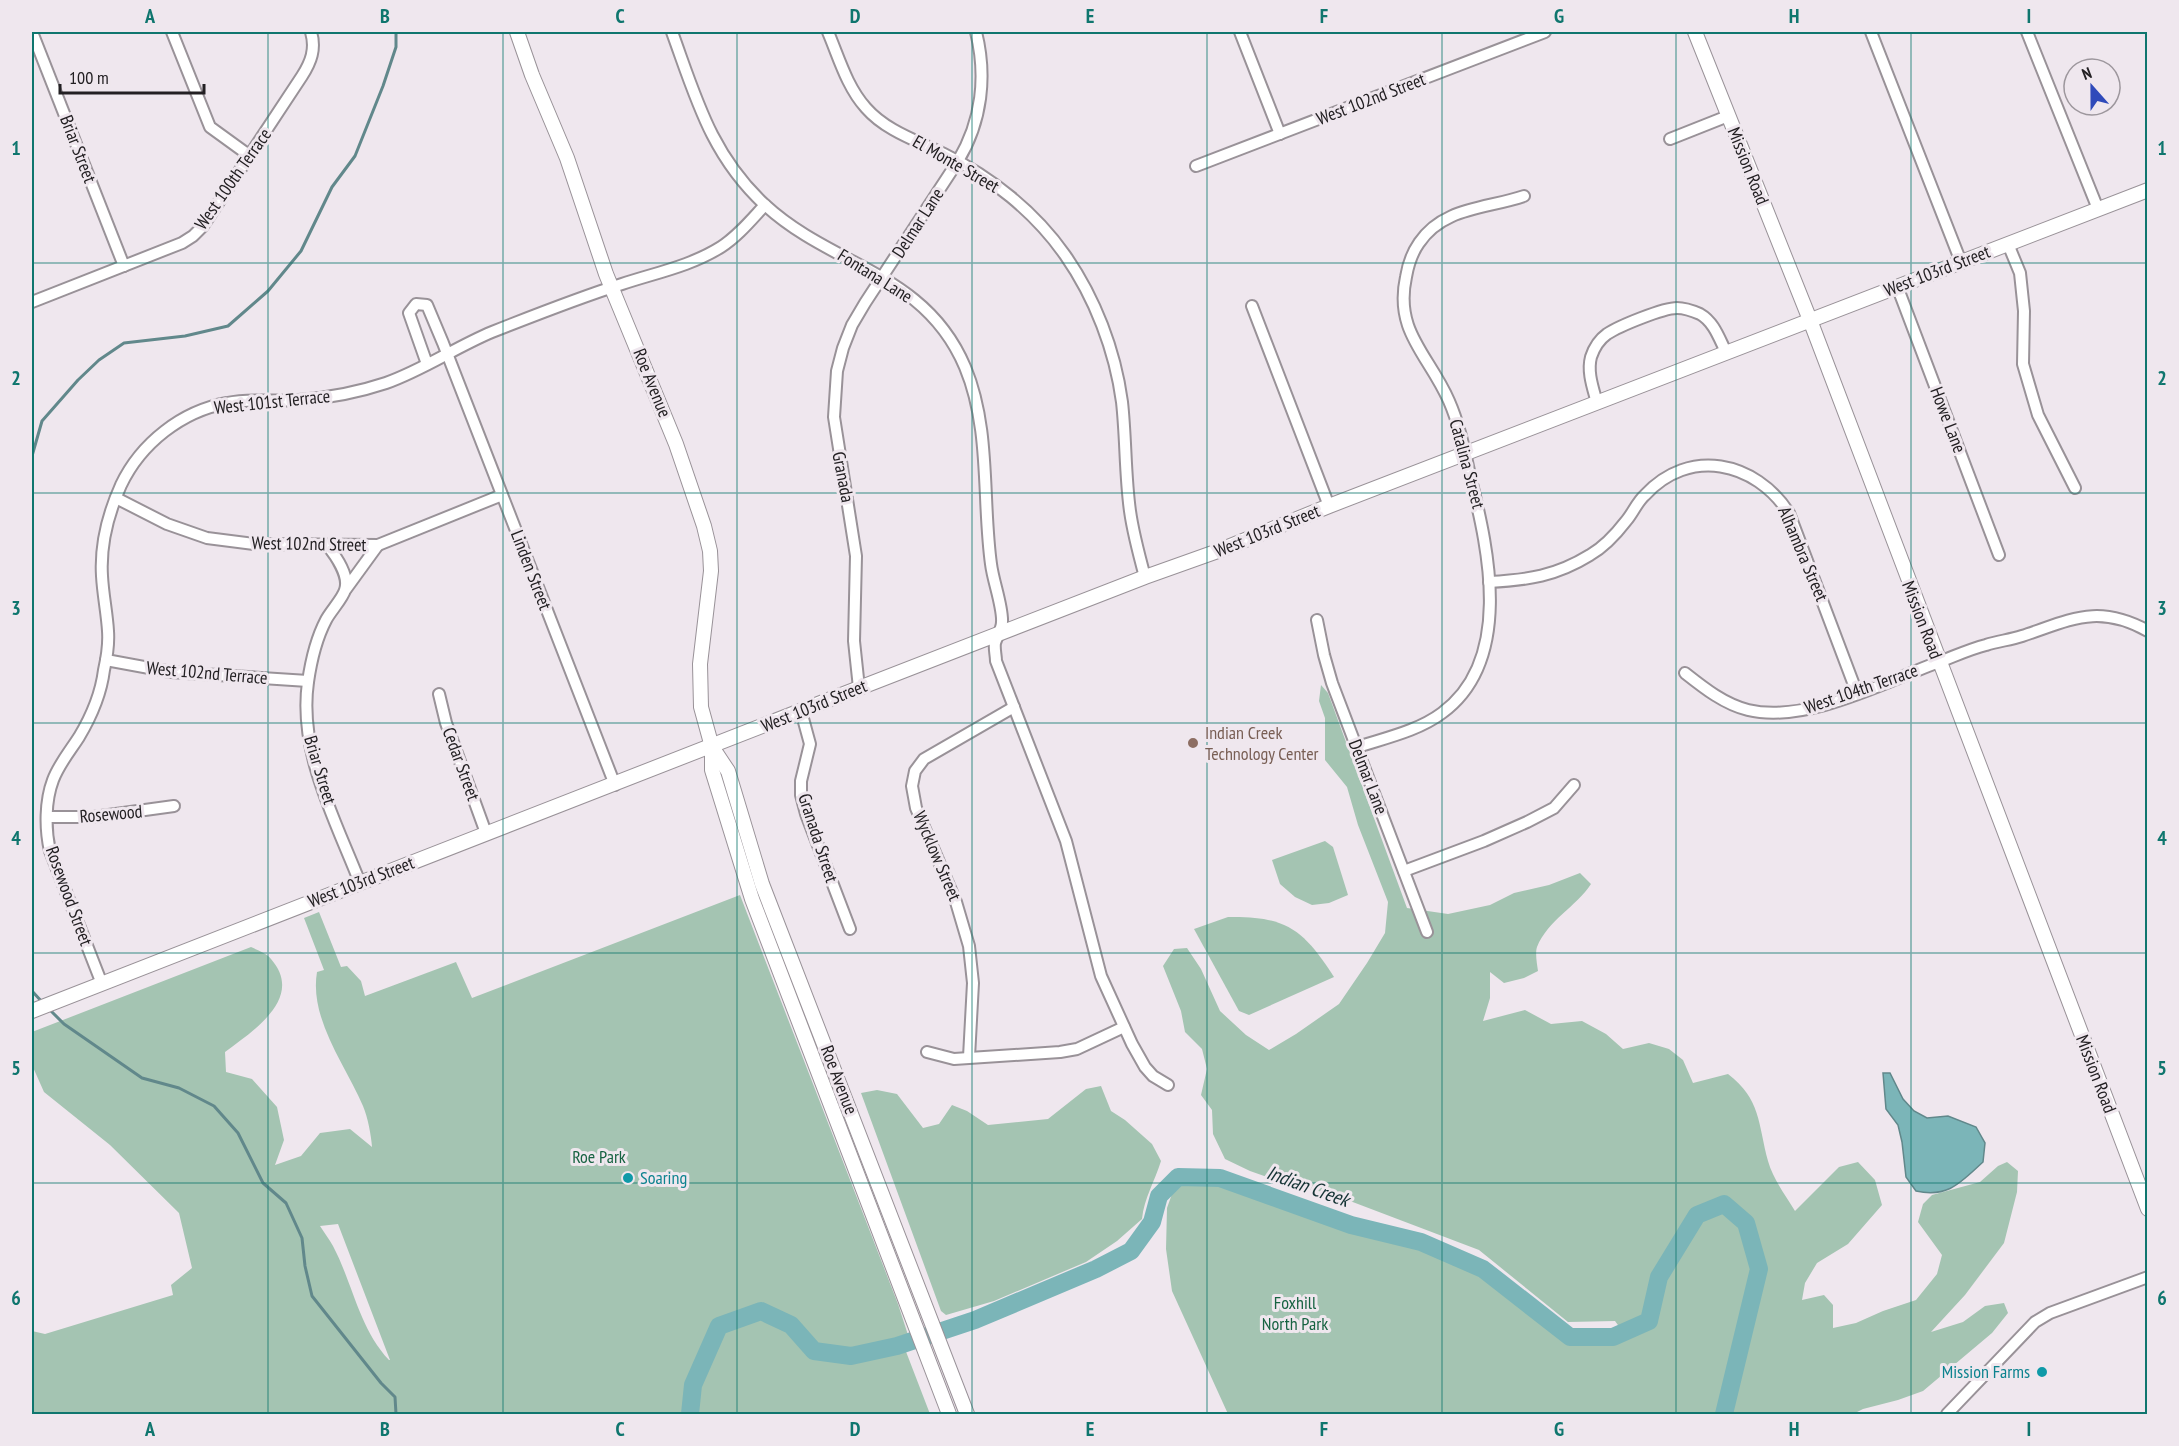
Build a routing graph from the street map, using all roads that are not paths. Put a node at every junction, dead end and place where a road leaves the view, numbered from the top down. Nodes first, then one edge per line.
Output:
1 (32, 32) edge
2 (172, 32) edge
3 (310, 32) edge
4 (517, 32) edge
5 (672, 32) edge
6 (828, 32) edge
7 (976, 32) edge
8 (1240, 32) edge
9 (1545, 32) edge
10 (1695, 32) edge
11 (1870, 32) edge
12 (2027, 32) edge
13 (1728, 116) junction
14 (1280, 134) junction
15 (1670, 139) dead end
16 (250, 156) junction
17 (958, 161) junction
18 (1196, 166) dead end
19 (2148, 190) edge
20 (1524, 196) dead end
21 (765, 205) junction
22 (2098, 209) junction
23 (2008, 244) junction
24 (1961, 262) junction
25 (124, 266) junction
26 (883, 277) junction
27 (1897, 286) junction
28 (612, 287) junction
29 (32, 302) edge
30 (1252, 306) dead end
31 (1810, 320) junction
32 (1726, 352) junction
33 (448, 355) junction
34 (427, 364) junction
35 (1597, 403) junction
36 (1465, 454) junction
37 (2075, 488) dead end
38 (502, 495) junction
39 (116, 498) junction
40 (1329, 506) junction
41 (327, 545) junction
42 (378, 545) junction
43 (1999, 555) dead end
44 (1145, 577) junction
45 (1489, 582) junction
46 (346, 589) junction
47 (1317, 620) dead end
48 (2148, 631) edge
49 (998, 635) junction
50 (106, 660) junction
51 (1938, 662) junction
52 (1685, 673) dead end
53 (308, 681) junction
54 (859, 688) junction
55 (1857, 693) junction
56 (439, 694) dead end
57 (1014, 707) junction
58 (801, 711) junction
59 (712, 747) junction
60 (1358, 747) junction
61 (615, 784) junction
62 (1574, 785) dead end
63 (174, 806) dead end
64 (47, 817) junction
65 (486, 833) junction
66 (1404, 871) junction
67 (360, 883) junction
68 (850, 929) dead end
69 (1427, 932) dead end
70 (102, 984) junction
71 (32, 1011) edge
72 (1124, 1027) junction
73 (927, 1052) dead end
74 (969, 1057) junction
75 (1168, 1085) dead end
76 (849, 1106) junction
77 (832, 1108) junction
78 (2148, 1209) edge
79 (2148, 1277) edge
80 (949, 1414) edge
81 (967, 1414) edge
82 (1947, 1414) edge

1 - 25 street, Briar Street
2 - 16 street
3 - 16 street, West 100th Terrace
4 - 28 main road, Roe Avenue
5 - 21 street, Fontana Lane
6 - 17 street, El Monte Street
7 - 17 street, Delmar Lane
8 - 14 street
9 - 14 street, West 102nd Street
10 - 13 main road, Mission Road
11 - 24 street
12 - 22 street
13 - 15 street
13 - 31 main road, Mission Road
14 - 18 street, West 102nd Street
16 - 25 street, West 100th Terrace
17 - 26 street, Delmar Lane
17 - 44 street, El Monte Street
19 - 22 main road, West 103rd Street
20 - 36 street, Catalina Street
21 - 26 street, Fontana Lane
21 - 28 street, West 101st Terrace
22 - 23 main road, West 103rd Street
23 - 24 main road, West 103rd Street
23 - 37 street
24 - 27 main road, West 103rd Street
25 - 29 street, West 100th Terrace
26 - 49 street, Fontana Lane
26 - 54 street, Granada
27 - 31 main road, West 103rd Street
27 - 43 street, Howe Lane
28 - 33 street, West 101st Terrace
28 - 59 main road, Roe Avenue
30 - 40 street
31 - 32 main road, West 103rd Street
31 - 51 main road, Mission Road
32 - 35 main road, West 103rd Street
32 - 35 street
33 - 34 street, West 101st Terrace
33 - 34 street
33 - 38 street, Linden Street
34 - 39 street, West 101st Terrace
35 - 36 main road, West 103rd Street
36 - 40 main road, West 103rd Street
36 - 45 street, Catalina Street
38 - 42 street, West 102nd Street
38 - 61 street, Linden Street
39 - 41 street, West 102nd Street
39 - 50 street, Rosewood Street
40 - 44 main road, West 103rd Street
41 - 42 street, West 102nd Street
41 - 46 street
42 - 46 street, Briar Street
44 - 49 main road, West 103rd Street
45 - 55 street, Alhambra Street
45 - 60 street, Catalina Street
46 - 53 street, Briar Street
47 - 60 street, Delmar Lane
48 - 51 street
49 - 54 main road, West 103rd Street
49 - 57 street
50 - 53 street, West 102nd Terrace
50 - 64 street, Rosewood Street
51 - 55 street, West 104th Terrace
51 - 78 main road, Mission Road
52 - 55 street, West 104th Terrace
53 - 67 street, Briar Street
54 - 58 main road, West 103rd Street
56 - 65 street, Cedar Street
57 - 72 street
57 - 74 street, Wycklow Street
58 - 59 main road, West 103rd Street
58 - 68 street, Granada Street
59 - 61 main road, West 103rd Street
59 - 76 main road, Roe Avenue
59 - 77 main road, Roe Avenue
60 - 66 street, Delmar Lane
61 - 65 main road, West 103rd Street
62 - 66 street
63 - 64 street, Rosewood
64 - 70 street, Rosewood Street
65 - 67 main road, West 103rd Street
66 - 69 street, Delmar Lane
67 - 70 main road, West 103rd Street
70 - 71 main road, West 103rd Street
72 - 74 street
72 - 75 street
73 - 74 street
76 - 77 main road
76 - 81 main road, Roe Avenue
77 - 80 main road, Roe Avenue
79 - 82 street

